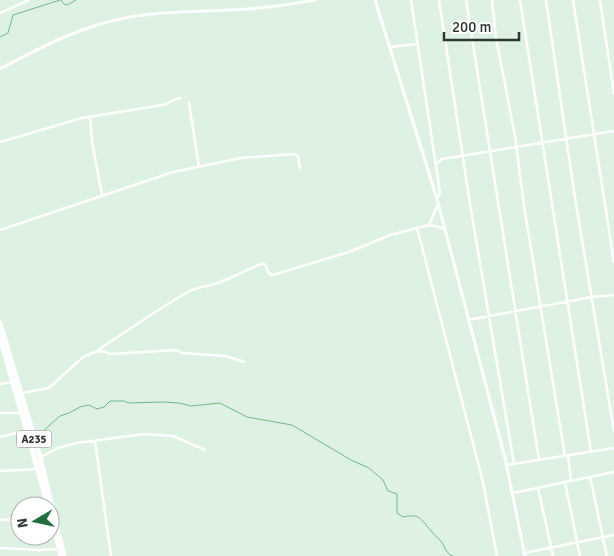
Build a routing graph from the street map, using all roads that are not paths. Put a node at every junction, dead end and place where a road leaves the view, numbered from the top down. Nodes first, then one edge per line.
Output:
1 (29, 0) edge
2 (315, 0) edge
3 (376, 0) edge
4 (411, 0) edge
5 (439, 0) edge
6 (466, 0) edge
7 (492, 0) edge
8 (520, 0) edge
9 (546, 0) edge
10 (573, 0) edge
11 (600, 0) edge
12 (0, 14) edge
13 (417, 44) junction
14 (391, 47) junction
15 (0, 69) edge
16 (614, 94) edge
17 (180, 98) dead end
18 (189, 103) dead end
19 (90, 116) junction
20 (614, 131) edge
21 (594, 134) junction
22 (567, 138) junction
23 (542, 141) junction
24 (0, 142) edge
25 (516, 146) junction
26 (490, 151) junction
27 (435, 155) junction
28 (463, 155) junction
29 (442, 159) junction
30 (436, 164) junction
31 (199, 167) junction
32 (300, 168) dead end
33 (102, 195) junction
34 (437, 199) junction
35 (438, 204) junction
36 (429, 225) junction
37 (417, 228) junction
38 (0, 230) edge
39 (445, 230) junction
40 (614, 262) edge
41 (614, 294) edge
42 (592, 297) junction
43 (567, 302) junction
44 (541, 307) junction
45 (516, 312) junction
46 (490, 316) junction
47 (468, 320) junction
48 (0, 323) edge
49 (0, 338) edge
50 (98, 351) junction
51 (2, 353) edge
52 (244, 362) dead end
53 (13, 382) junction
54 (0, 384) edge
55 (20, 393) junction
56 (0, 413) edge
57 (22, 413) junction
58 (26, 431) junction
59 (614, 432) edge
60 (0, 437) edge
61 (95, 441) junction
62 (614, 448) edge
63 (206, 450) dead end
64 (591, 452) junction
65 (566, 455) junction
66 (40, 457) junction
67 (540, 460) junction
68 (514, 464) junction
69 (507, 466) junction
70 (37, 469) junction
71 (0, 471) edge
72 (614, 472) edge
73 (590, 477) junction
74 (571, 481) junction
75 (565, 482) junction
76 (538, 488) junction
77 (512, 494) junction
78 (45, 496) edge
79 (614, 535) edge
80 (603, 537) junction
81 (577, 542) junction
82 (58, 546) edge
83 (0, 548) edge
84 (551, 548) junction
85 (59, 549) junction
86 (524, 554) edge
87 (62, 556) edge
88 (111, 556) edge
89 (497, 556) edge
90 (553, 556) edge
91 (580, 556) edge
92 (607, 556) edge

1 - 12 street
2 - 15 street
3 - 14 street
4 - 13 street
5 - 28 street
6 - 26 street
7 - 25 street
8 - 23 street
9 - 22 street
10 - 21 street
11 - 16 street
13 - 14 street
13 - 27 street
14 - 34 street
17 - 19 street
18 - 31 street
19 - 24 street
19 - 33 street
20 - 21 street
21 - 22 street
21 - 40 street
22 - 23 street
22 - 42 street
23 - 25 street
23 - 43 street
25 - 26 street
25 - 44 street
26 - 28 street
26 - 45 street
27 - 29 street
27 - 30 street
28 - 29 street
28 - 46 street
29 - 30 street
30 - 34 street
31 - 32 street
31 - 33 street
33 - 38 street
34 - 35 street
35 - 36 street
35 - 39 street
36 - 37 street
36 - 39 street
37 - 50 street
37 - 89 street
39 - 47 street
41 - 42 street
42 - 43 street
42 - 59 street
43 - 44 street
43 - 64 street
44 - 45 street
44 - 65 street
45 - 46 street
45 - 67 street
46 - 47 street
46 - 68 street
47 - 69 street
48 - 55 highway, A235
49 - 51 highway, A235
50 - 52 street
50 - 55 street
51 - 53 highway, A235
53 - 54 street
53 - 57 highway, A235
55 - 66 highway, A235
56 - 57 street
57 - 58 highway, A235
58 - 60 street
58 - 70 highway, A235
61 - 63 street
61 - 66 street
61 - 88 street
62 - 64 street
64 - 65 street
65 - 67 street
65 - 74 street
66 - 87 highway, A235
67 - 68 street
68 - 69 street
69 - 77 street
70 - 71 street
70 - 78 highway, A235
72 - 73 street
73 - 74 street
73 - 80 street
74 - 75 street
75 - 76 street
75 - 81 street
76 - 77 street
76 - 84 street
77 - 86 street
79 - 80 street
80 - 81 street
80 - 92 street
81 - 84 street
81 - 91 street
82 - 85 highway, A235
83 - 85 street
84 - 86 street
84 - 90 street
85 - 87 highway, A235

